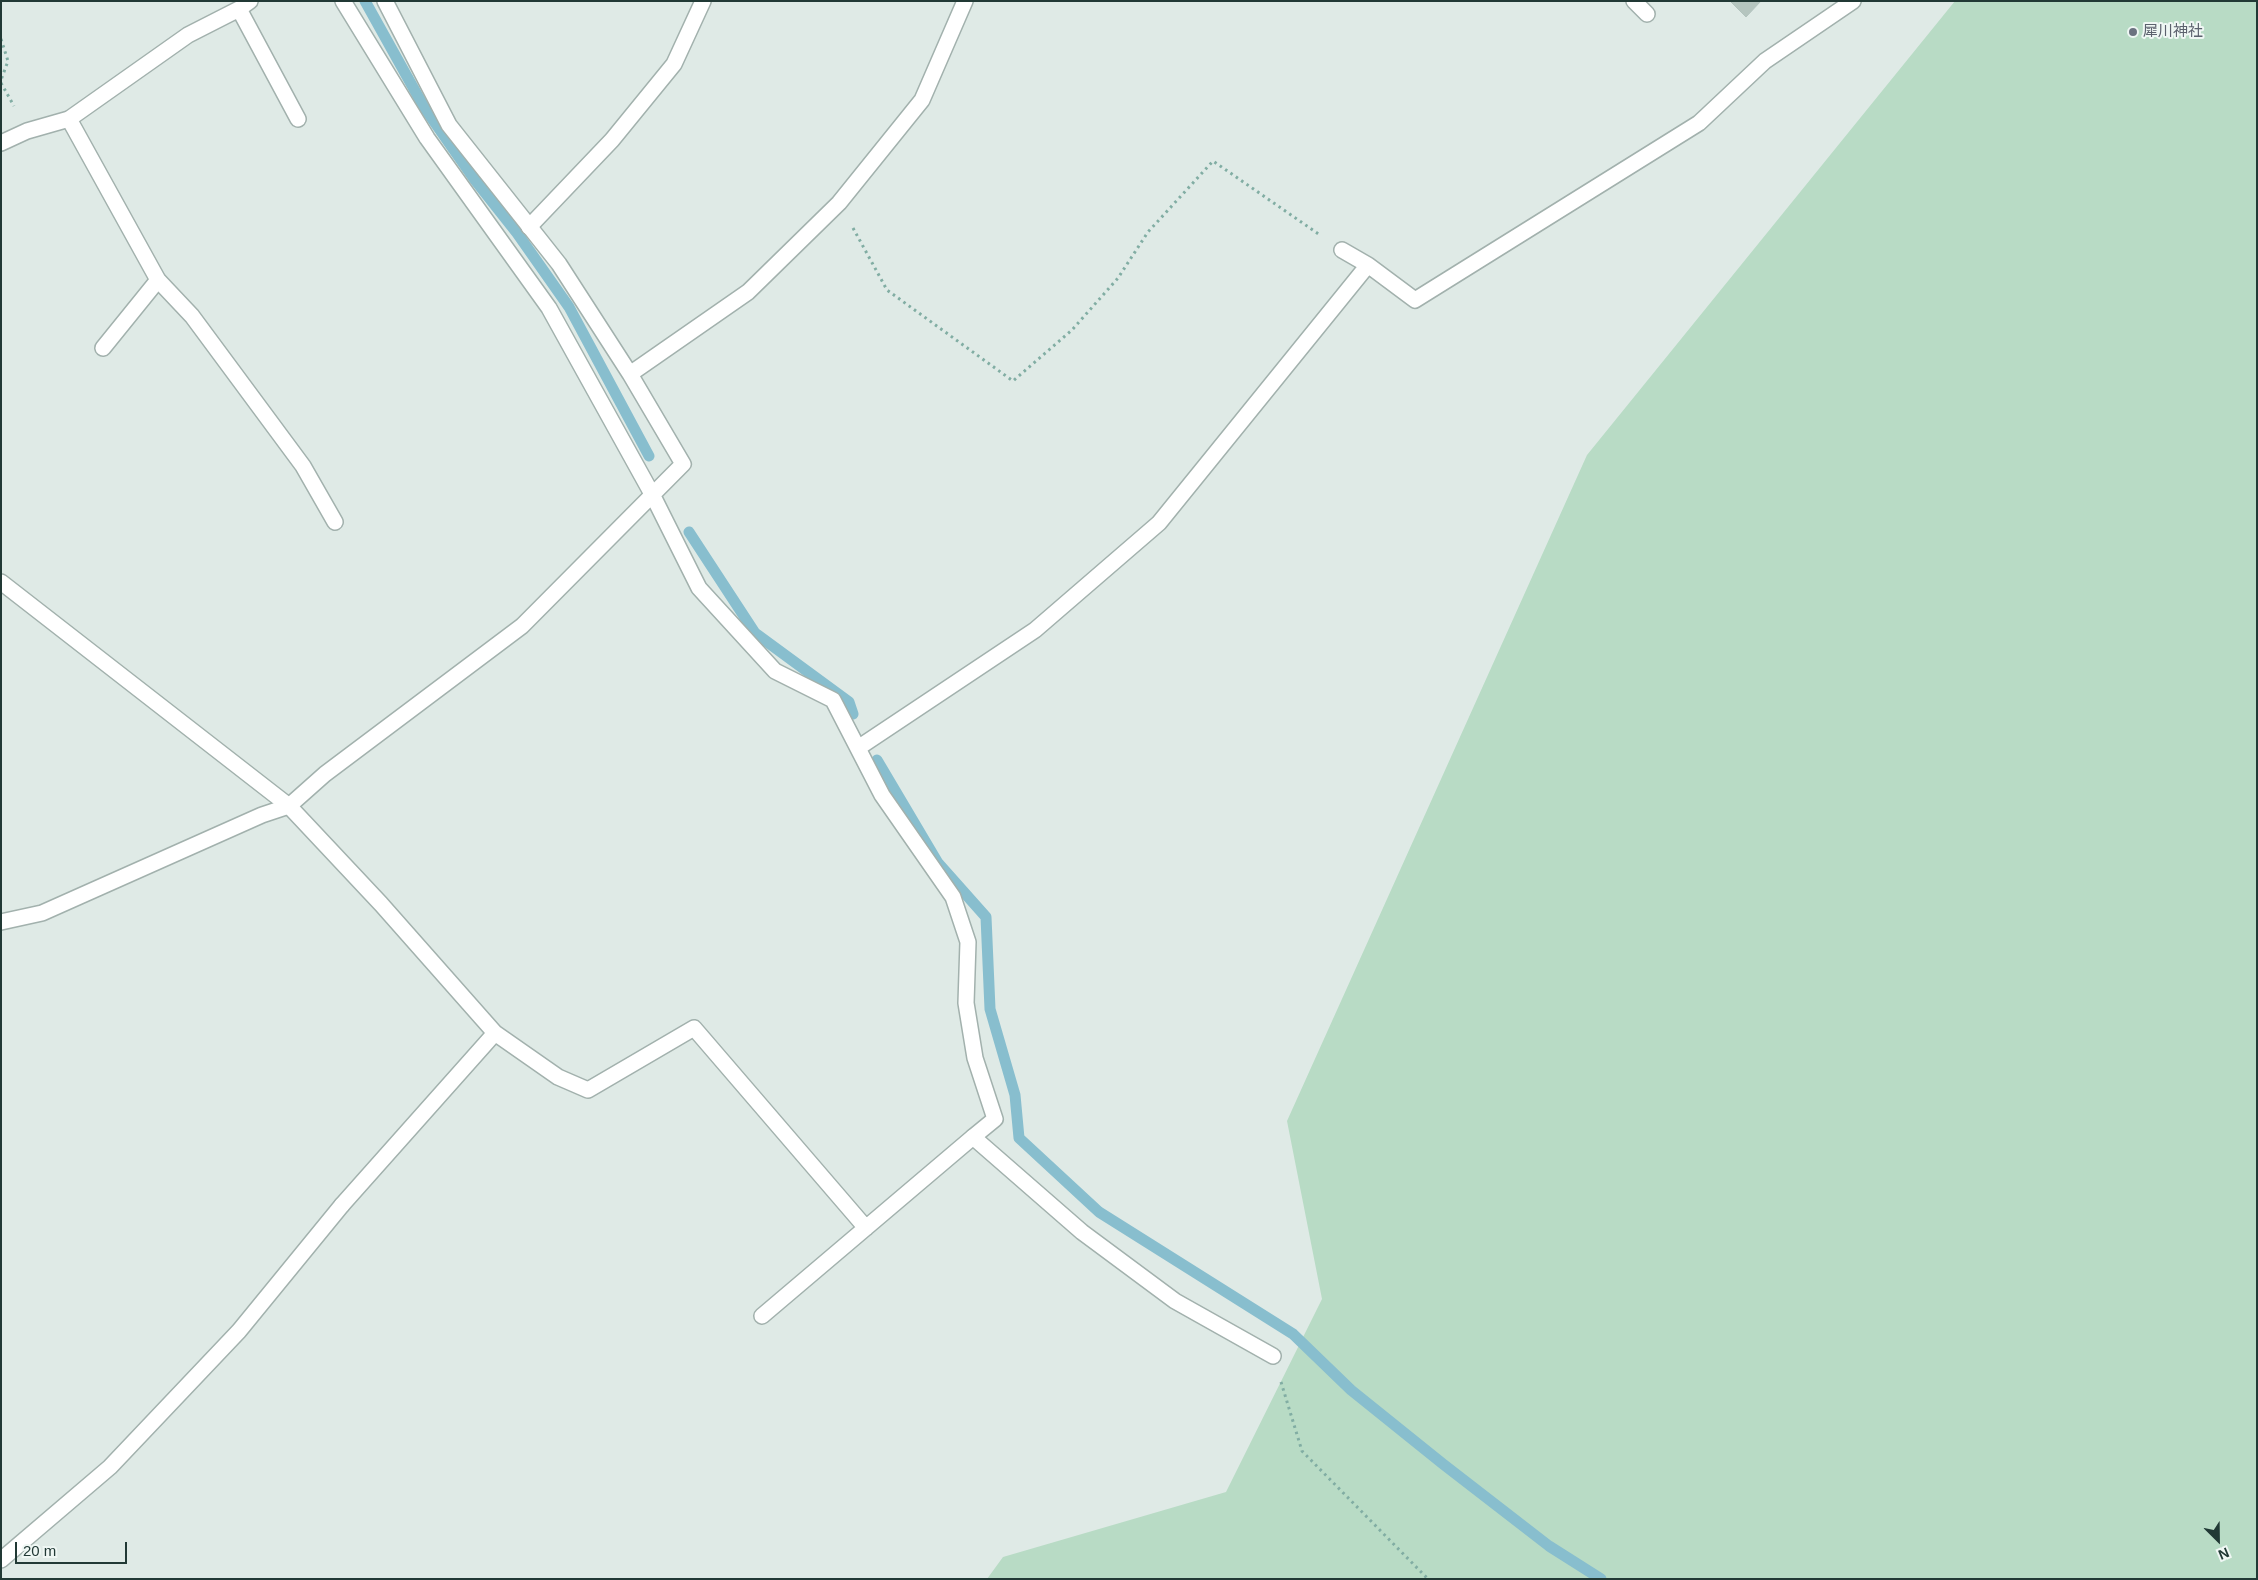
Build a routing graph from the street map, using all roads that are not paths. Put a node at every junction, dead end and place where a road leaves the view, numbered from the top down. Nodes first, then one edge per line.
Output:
1 (343, 1) edge
2 (385, 1) edge
3 (702, 1) edge
4 (965, 1) edge
5 (1634, 1) edge
6 (1853, 1) edge
7 (244, 5) edge
8 (1647, 14) dead end
9 (69, 119) junction
10 (298, 119) dead end
11 (1, 143) edge
12 (529, 227) junction
13 (1342, 250) road end
14 (1368, 265) junction
15 (158, 280) junction
16 (103, 348) dead end
17 (630, 374) junction
18 (652, 494) junction
19 (335, 522) dead end
20 (1, 582) edge
21 (858, 748) junction
22 (289, 806) junction
23 (1, 922) edge
24 (495, 1033) junction
25 (973, 1137) junction
26 (866, 1228) junction
27 (762, 1316) dead end
28 (1273, 1356) road end
29 (1, 1560) edge

1 - 18 street
2 - 12 street
3 - 12 street
4 - 17 street
5 - 8 street
6 - 14 street
7 - 9 street
7 - 10 street
9 - 11 street
9 - 15 street
12 - 17 street
13 - 14 street
14 - 21 street
15 - 16 street
15 - 19 street
17 - 18 street
18 - 21 street
18 - 22 street
20 - 22 street
21 - 25 street
22 - 23 street
22 - 24 street
24 - 26 street
24 - 29 street
25 - 26 street
25 - 28 street
26 - 27 street

